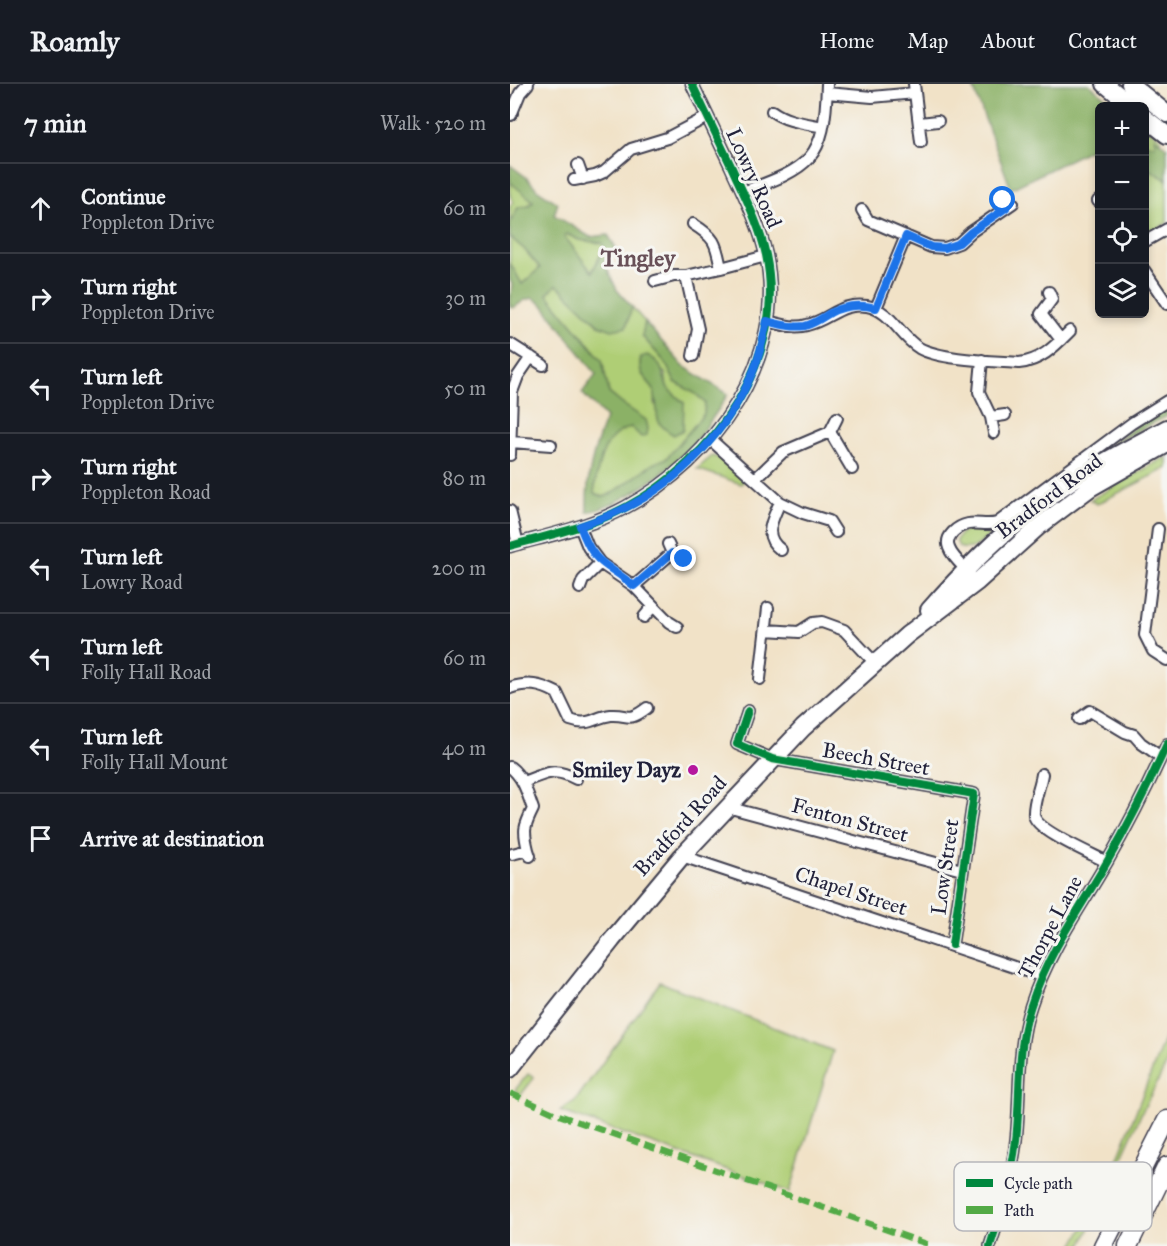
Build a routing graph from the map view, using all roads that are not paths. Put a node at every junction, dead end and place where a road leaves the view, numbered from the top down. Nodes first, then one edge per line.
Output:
1 (528, 84) edge
2 (692, 84) edge
3 (1105, 84) edge
4 (1130, 84) edge
5 (827, 88) edge
6 (915, 88) edge
7 (513, 102) edge
8 (1127, 102) edge
9 (772, 111) dead end
10 (1167, 114) edge
11 (511, 115) edge
12 (707, 117) junction
13 (938, 121) dead end
14 (1149, 121) edge
15 (920, 123) junction
16 (823, 126) junction
17 (1167, 135) edge
18 (921, 142) dead end
19 (578, 165) dead end
20 (743, 192) junction
21 (1007, 204) dead end
22 (861, 210) dead end
23 (693, 224) dead end
24 (1167, 230) edge
25 (906, 236) junction
26 (1149, 239) edge
27 (766, 256) junction
28 (721, 268) junction
29 (686, 276) junction
30 (1149, 277) edge
31 (656, 281) dead end
32 (1049, 292) dead end
33 (1167, 304) edge
34 (876, 308) junction
35 (767, 321) junction
36 (1070, 331) dead end
37 (1061, 340) junction
38 (510, 344) edge
39 (693, 356) dead end
40 (531, 357) junction
41 (982, 360) junction
42 (543, 365) dead end
43 (1167, 401) edge
44 (511, 410) edge
45 (1005, 415) dead end
46 (991, 417) junction
47 (837, 418) dead end
48 (1167, 428) edge
49 (830, 432) junction
50 (994, 433) dead end
51 (711, 440) junction
52 (511, 442) edge
53 (1167, 444) edge
54 (551, 445) dead end
55 (510, 455) edge
56 (852, 468) dead end
57 (755, 479) junction
58 (780, 502) junction
59 (510, 511) edge
60 (580, 526) junction
61 (836, 532) dead end
62 (1154, 536) dead end
63 (514, 545) edge
64 (781, 550) dead end
65 (684, 559) dead end
66 (600, 563) junction
67 (971, 576) junction
68 (634, 586) junction
69 (580, 588) dead end
70 (653, 606) junction
71 (768, 608) dead end
72 (644, 617) dead end
73 (677, 627) dead end
74 (766, 630) junction
75 (1167, 660) edge
76 (875, 663) junction
77 (760, 679) dead end
78 (510, 688) edge
79 (647, 708) dead end
80 (748, 711) dead end
81 (1080, 719) dead end
82 (1167, 744) edge
83 (1161, 757) junction
84 (772, 759) junction
85 (510, 767) edge
86 (1042, 774) dead end
87 (576, 779) dead end
88 (523, 782) junction
89 (974, 794) joint
90 (727, 807) junction
91 (1036, 820) junction
92 (1024, 824) dead end
93 (512, 854) dead end
94 (682, 856) junction
95 (1107, 862) junction
96 (962, 870) junction
97 (952, 945) junction
98 (1041, 976) junction
99 (510, 1069) edge
100 (1167, 1120) edge
101 (1013, 1162) edge
102 (1146, 1162) edge
103 (1167, 1166) edge
104 (1152, 1197) edge
105 (994, 1231) edge
106 (1111, 1231) edge
107 (1135, 1231) edge
108 (990, 1246) edge
109 (1103, 1246) edge
110 (1128, 1246) edge

1 - 7 street
2 - 12 street, Lowry Road
3 - 8 main road
4 - 10 main road
5 - 6 street
5 - 16 street
6 - 15 street
7 - 11 street
9 - 16 street
12 - 19 street
12 - 20 street, Lowry Road
13 - 15 street
14 - 17 main road
15 - 18 street
16 - 20 street
20 - 27 street, Lowry Road
21 - 25 street
22 - 25 street
23 - 28 street
24 - 26 street
25 - 34 street
27 - 28 street
27 - 35 street, Lowry Road
28 - 29 street
29 - 31 street
29 - 39 street
30 - 33 street
32 - 37 street
34 - 35 street
34 - 41 street
35 - 51 street, Lowry Road
36 - 37 street
37 - 41 street
38 - 40 street
40 - 42 street
40 - 44 street
41 - 46 street
43 - 67 street, Bradford Road
44 - 52 street
45 - 46 street
46 - 50 street
47 - 49 street
48 - 67 main road, Bradford Road
49 - 56 street
49 - 57 street
51 - 57 street
51 - 60 street, Lowry Road
52 - 54 street
52 - 55 street
53 - 67 main road, Bradford Road
57 - 58 street
58 - 61 street
58 - 64 street
59 - 63 street
60 - 63 street, Lowry Road
60 - 66 street
62 - 75 street
65 - 68 street
66 - 68 street
66 - 69 street
67 - 76 main road, Bradford Road
68 - 70 street
70 - 72 street
70 - 73 street
71 - 74 street
74 - 76 street
74 - 77 street
76 - 84 main road, Bradford Road
78 - 79 street
80 - 84 street, Beech Street
81 - 83 street
82 - 83 street, Thorpe Lane
83 - 95 street, Thorpe Lane
84 - 89 street, Beech Street
84 - 90 main road, Bradford Road
85 - 88 street
86 - 91 street
87 - 88 street
88 - 93 street
89 - 96 street, Low Street
90 - 94 main road, Bradford Road
90 - 96 street, Fenton Street
91 - 92 street
91 - 95 street
94 - 97 street, Chapel Street
94 - 99 main road, Bradford Road
95 - 98 street, Thorpe Lane
96 - 97 street, Low Street
97 - 98 street, Chapel Street
98 - 101 street, Thorpe Lane
100 - 102 highway
103 - 104 highway
105 - 108 street, Thorpe Lane
106 - 109 highway
107 - 110 highway

